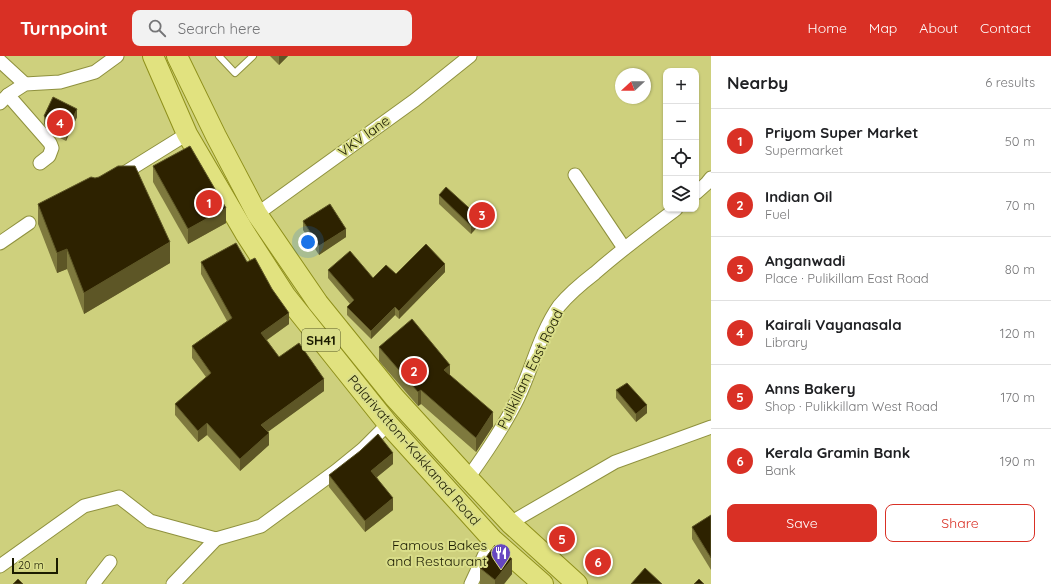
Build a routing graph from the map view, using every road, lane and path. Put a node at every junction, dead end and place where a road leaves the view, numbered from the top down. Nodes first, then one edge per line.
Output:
1 (117, 56) edge
2 (153, 56) edge
3 (177, 56) edge
4 (220, 56) edge
5 (252, 56) edge
6 (470, 56) edge
7 (0, 61) edge
8 (25, 84) junction
9 (4, 99) edge
10 (187, 134) junction
11 (40, 163) dead end
12 (575, 175) dead end
13 (711, 178) edge
14 (108, 183) edge
15 (699, 190) edge
16 (672, 212) edge
17 (257, 214) junction
18 (29, 223) dead end
19 (0, 243) edge
20 (624, 248) junction
21 (383, 384) junction
22 (367, 398) junction
23 (388, 424) junction
24 (711, 427) edge
25 (468, 478) junction
26 (510, 523) junction
27 (216, 539) junction
28 (492, 539) junction
29 (110, 562) dead end
30 (0, 566) edge
31 (93, 584) edge
32 (173, 584) edge
33 (471, 584) edge
34 (543, 584) edge
35 (577, 584) edge

1 - 8 street
2 - 10 main road, Palarivattom-Kakkanad Road / SH41
3 - 17 main road
4 - 5 lane
6 - 17 street, VKV lane
7 - 8 street
8 - 9 street
9 - 11 street
10 - 14 street
10 - 22 main road, Palarivattom-Kakkanad Road / SH41
12 - 20 street
13 - 15 street
16 - 20 street, Pulikillam East Road
17 - 21 main road
18 - 19 street
20 - 25 street, Pulikillam East Road
21 - 22 main road
21 - 25 main road
22 - 23 main road, Palarivattom-Kakkanad Road / SH41
23 - 27 street
23 - 28 main road, Palarivattom-Kakkanad Road / SH41
24 - 26 street
25 - 26 main road
26 - 35 main road
27 - 30 street
27 - 32 street
28 - 33 street
28 - 34 main road, Palarivattom-Kakkanad Road / SH41
29 - 31 street

